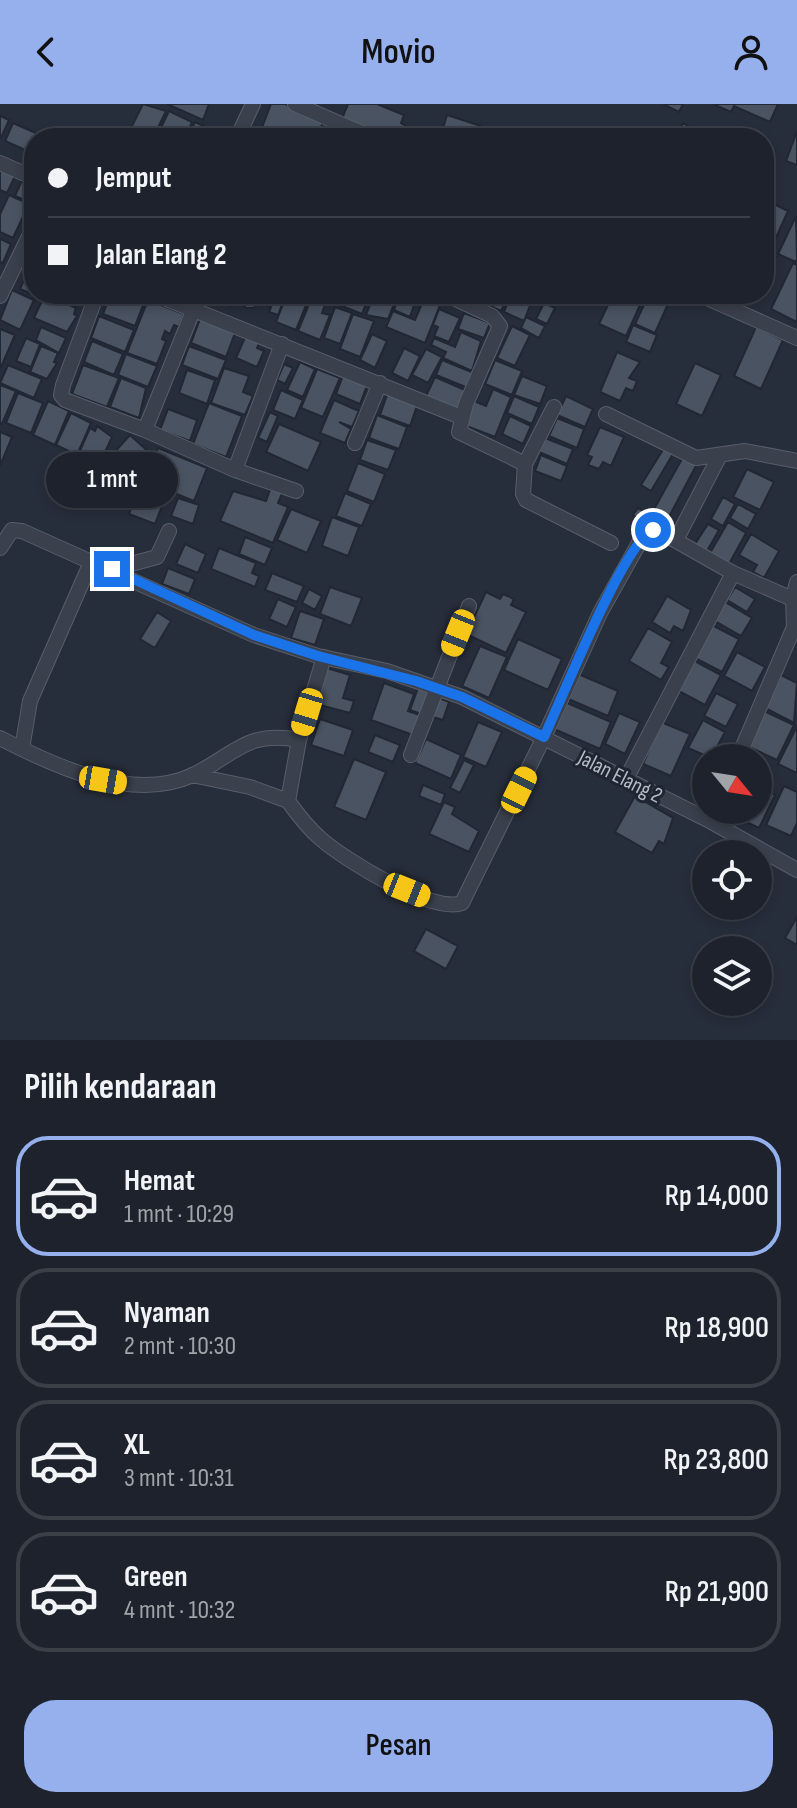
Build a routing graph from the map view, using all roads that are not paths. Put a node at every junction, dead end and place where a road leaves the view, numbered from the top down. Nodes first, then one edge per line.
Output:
1 (253, 104) edge
2 (295, 104) edge
3 (242, 128) edge
4 (350, 128) edge
5 (0, 163) edge
6 (24, 174) edge
7 (24, 247) edge
8 (0, 296) edge
9 (93, 304) edge
10 (179, 304) edge
11 (466, 304) edge
12 (720, 304) edge
13 (193, 311) junction
14 (797, 338) edge
15 (282, 344) junction
16 (380, 383) junction
17 (554, 407) dead end
18 (606, 414) dead end
19 (461, 417) junction
20 (145, 430) junction
21 (355, 443) dead end
22 (719, 457) junction
23 (797, 461) edge
24 (525, 464) junction
25 (235, 470) junction
26 (296, 491) dead end
27 (169, 531) dead end
28 (676, 540) junction
29 (611, 543) dead end
30 (0, 548) edge
31 (92, 560) junction
32 (112, 569) junction
33 (733, 573) junction
34 (797, 582) edge
35 (795, 600) edge
36 (469, 606) dead end
37 (324, 657) junction
38 (436, 688) junction
39 (544, 737) junction
40 (0, 738) edge
41 (299, 740) junction
42 (744, 744) edge
43 (22, 749) junction
44 (411, 755) dead end
45 (192, 775) junction
46 (625, 781) junction
47 (288, 801) junction
48 (692, 808) edge
49 (724, 824) edge
50 (797, 870) edge

1 - 3 street
2 - 4 street
5 - 6 street
7 - 8 street
9 - 20 street
10 - 13 street
11 - 19 street
12 - 14 street
13 - 15 street
13 - 20 street
15 - 16 street
15 - 25 street
16 - 19 street
16 - 21 street
17 - 24 street
18 - 22 street
19 - 24 street
20 - 25 street
22 - 23 street
22 - 28 street
24 - 29 street
25 - 26 street
27 - 32 street
28 - 33 street
28 - 39 street
30 - 31 street, Jalan Elang 2
31 - 32 street, Jalan Elang 2
31 - 43 street
32 - 37 street, Jalan Elang 2
33 - 35 street
33 - 46 street
34 - 35 street
35 - 42 street
36 - 38 street
37 - 38 street, Jalan Elang 2
37 - 41 street
38 - 39 street, Jalan Elang 2
38 - 44 street
39 - 46 street, Jalan Elang 2
39 - 47 street
40 - 43 street
41 - 45 street
41 - 47 street
43 - 45 street
45 - 47 street
46 - 48 street, Jalan Elang 2
49 - 50 street, Jalan Elang 2

